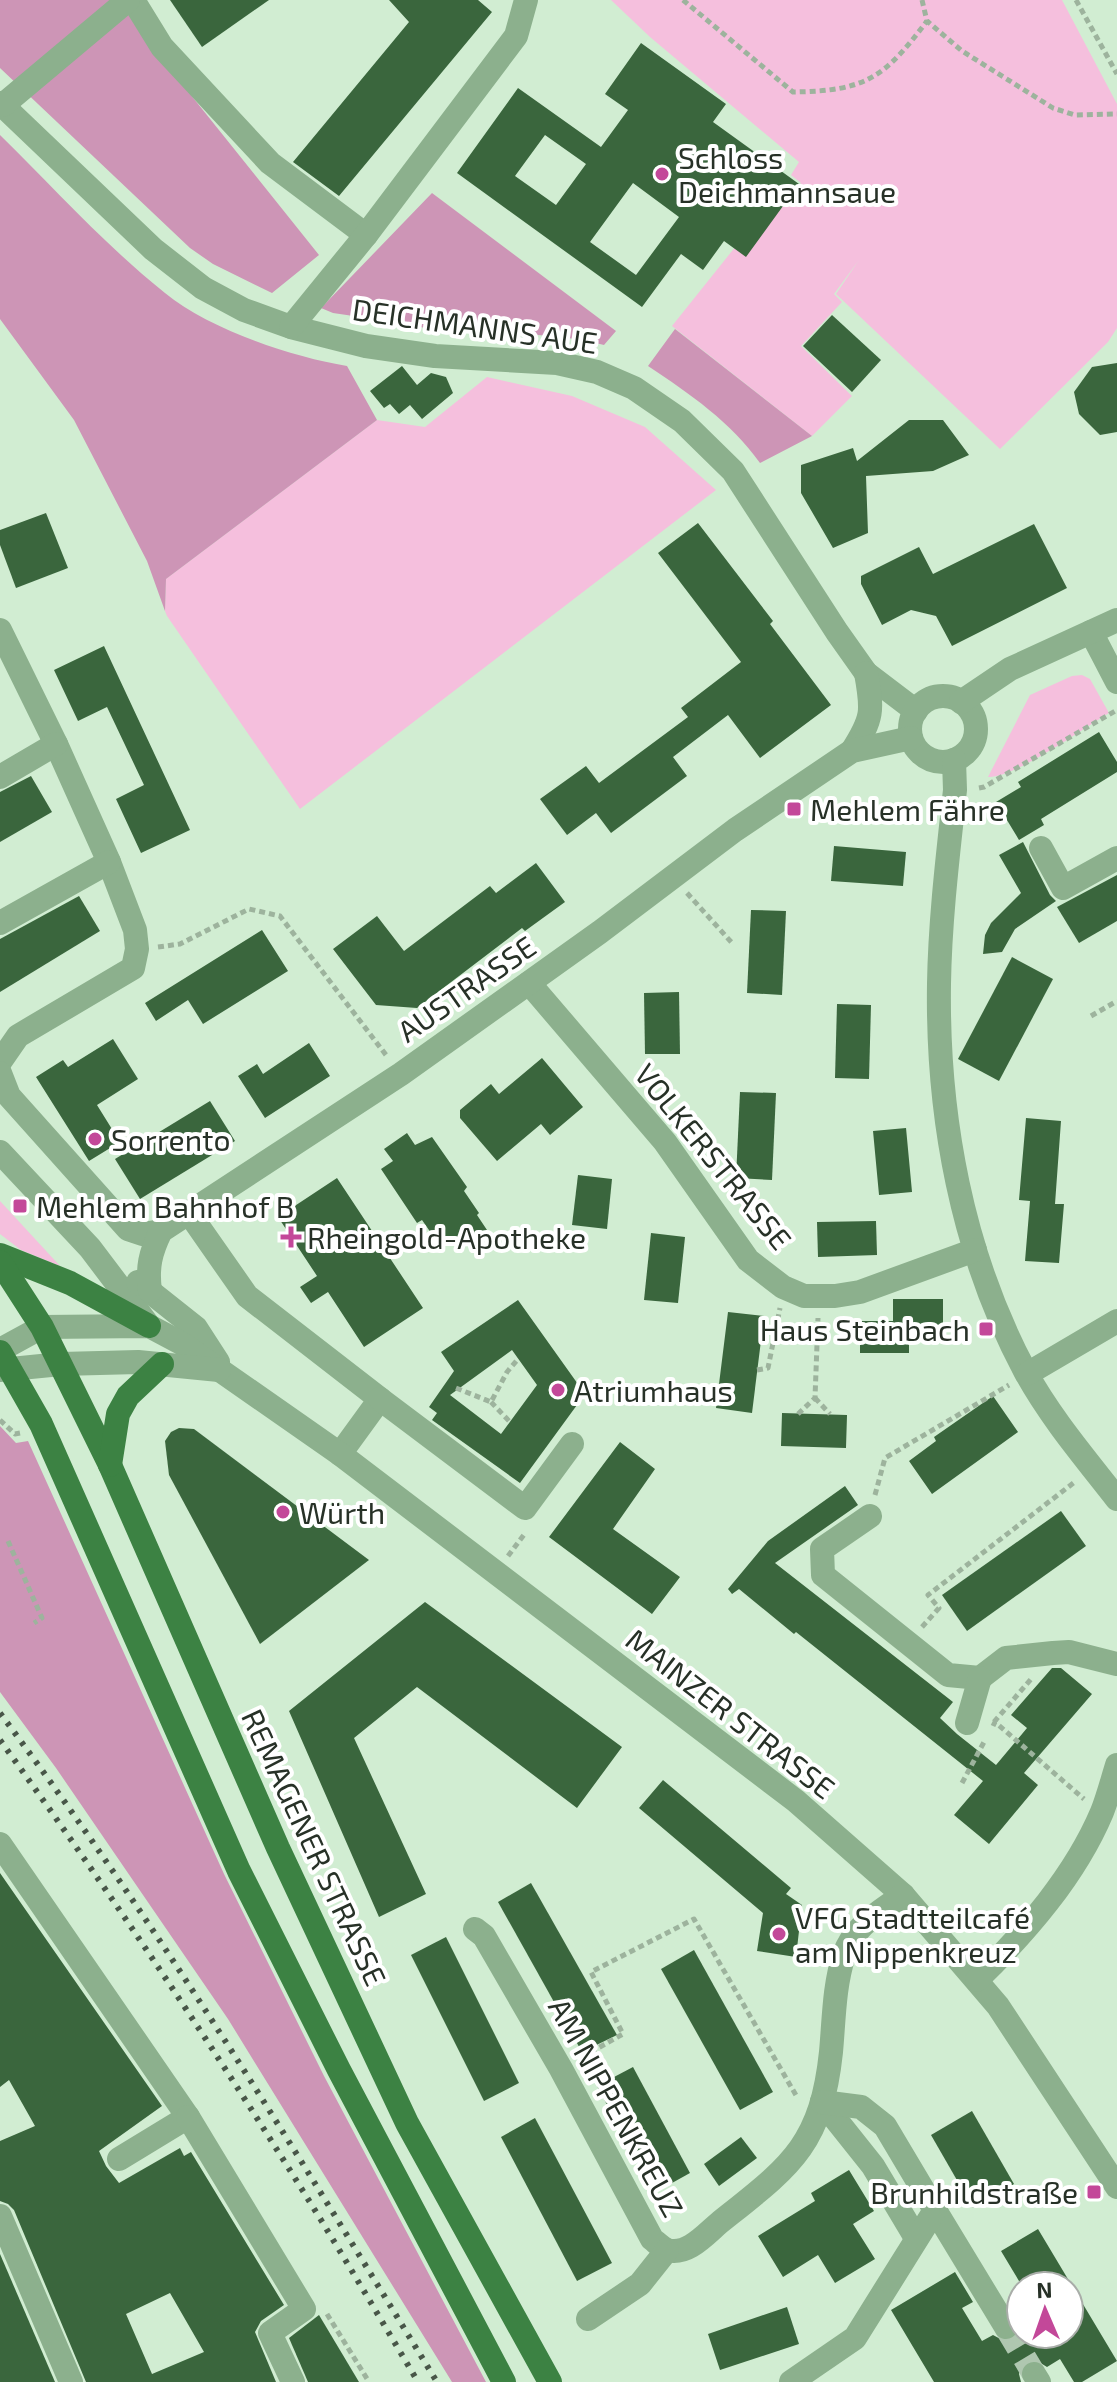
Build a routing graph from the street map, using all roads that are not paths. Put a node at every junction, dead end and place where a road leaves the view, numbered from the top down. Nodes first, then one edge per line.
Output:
1 (131, 0) edge
2 (526, 0) edge
3 (1, 104) edge
4 (366, 235) junction
5 (291, 327) junction
6 (1117, 620) edge
7 (0, 630) edge
8 (1091, 632) junction
9 (1110, 655) edge
10 (866, 673) junction
11 (1117, 682) edge
12 (961, 702) junction
13 (916, 711) junction
14 (911, 738) junction
15 (56, 744) junction
16 (852, 751) junction
17 (954, 760) junction
18 (0, 777) edge
19 (1041, 848) dead end
20 (1117, 858) edge
21 (109, 862) junction
22 (0, 923) edge
23 (529, 983) junction
24 (0, 1062) edge
25 (0, 1073) edge
26 (0, 1152) edge
27 (189, 1213) junction
28 (161, 1231) junction
29 (90, 1248) junction
30 (975, 1250) junction
31 (0, 1255) edge
32 (0, 1262) edge
33 (150, 1291) junction
34 (1117, 1321) edge
35 (149, 1326) junction
36 (42, 1327) junction
37 (2, 1360) edge
38 (61, 1364) junction
39 (162, 1364) junction
40 (223, 1371) junction
41 (1027, 1374) junction
42 (380, 1399) junction
43 (572, 1444) dead end
44 (340, 1454) junction
45 (110, 1465) junction
46 (1117, 1499) edge
47 (870, 1516) road end
48 (1117, 1664) edge
49 (980, 1678) junction
50 (967, 1723) dead end
51 (1117, 1765) edge
52 (0, 1844) edge
53 (903, 1895) junction
54 (475, 1929) dead end
55 (977, 1980) junction
56 (822, 2102) junction
57 (188, 2117) junction
58 (119, 2159) dead end
59 (1117, 2187) edge
60 (935, 2210) junction
61 (0, 2216) edge
62 (916, 2238) junction
63 (667, 2250) junction
64 (588, 2319) dead end
65 (1005, 2325) tunnel mouth
66 (71, 2382) edge
67 (293, 2382) edge
68 (504, 2382) edge
69 (550, 2382) edge
70 (791, 2382) edge

1 - 3 street
1 - 4 street
2 - 4 street
3 - 5 street, DEICHMANNS AUE
4 - 5 street
5 - 10 street, DEICHMANNS AUE
6 - 8 street
7 - 15 street
8 - 9 street
8 - 12 street
9 - 11 street
10 - 13 street, DEICHMANNS AUE
10 - 16 street, AUSTRASSE
12 - 13 street
12 - 17 street
13 - 14 street
14 - 16 street, AUSTRASSE
14 - 17 street
15 - 18 street
15 - 21 street
16 - 23 street, AUSTRASSE
17 - 30 street
19 - 20 street
21 - 22 street
21 - 24 street
23 - 27 street, AUSTRASSE
23 - 30 street, VOLKERSTRASSE
25 - 28 street
26 - 29 street
27 - 28 street, AUSTRASSE
27 - 42 street
28 - 33 street
29 - 33 street, MAINZER STRASSE
29 - 35 street
30 - 41 street
31 - 35 main road
32 - 36 main road
33 - 40 street, MAINZER STRASSE
34 - 41 street
35 - 36 street, MAINZER STRASSE
35 - 40 street, MAINZER STRASSE
36 - 37 street, MAINZER STRASSE
36 - 38 main road, REMAGENER STRASSE
37 - 38 street, MAINZER STRASSE
37 - 68 main road
38 - 39 street, MAINZER STRASSE
38 - 45 main road, REMAGENER STRASSE
39 - 40 street, MAINZER STRASSE
39 - 45 main road
40 - 44 street, MAINZER STRASSE
41 - 46 street
42 - 43 street
42 - 44 street
44 - 53 street, MAINZER STRASSE
45 - 69 main road, REMAGENER STRASSE
47 - 49 street
48 - 49 street
49 - 50 street
51 - 55 street
52 - 57 street
53 - 55 street, MAINZER STRASSE
53 - 56 street, AM NIPPENKREUZ
54 - 63 street, AM NIPPENKREUZ
55 - 59 street, MAINZER STRASSE
56 - 60 street
56 - 62 street
56 - 63 street, AM NIPPENKREUZ
57 - 58 street
57 - 67 street
60 - 62 street
60 - 65 street
61 - 66 street
62 - 70 street
63 - 64 street

